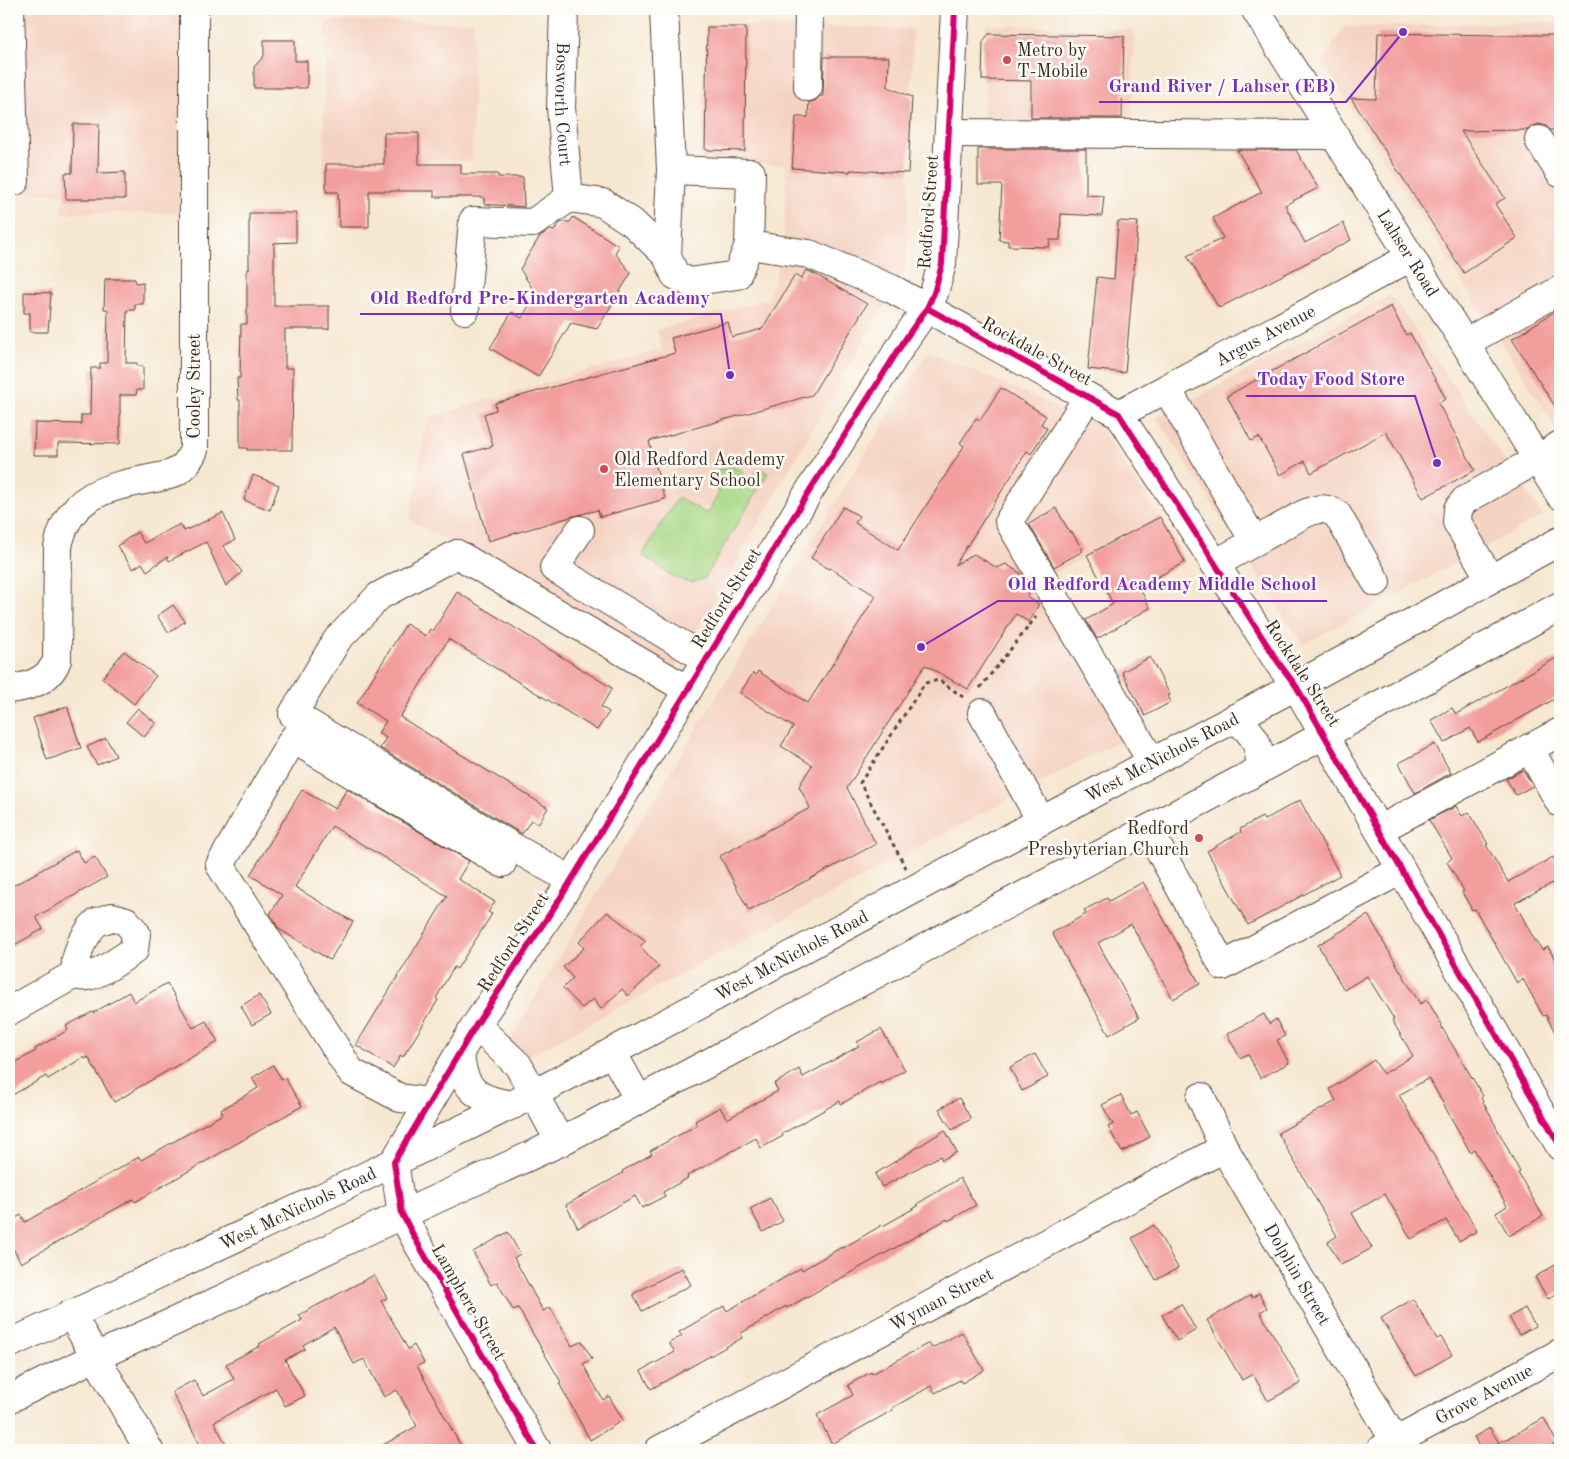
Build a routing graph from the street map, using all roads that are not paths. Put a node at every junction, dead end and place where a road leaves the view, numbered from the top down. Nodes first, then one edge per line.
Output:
1 (10, 9) edge
2 (194, 9) edge
3 (564, 9) edge
4 (664, 9) edge
5 (809, 9) edge
6 (955, 9) edge
7 (1255, 9) edge
8 (808, 87) dead end
9 (949, 133) junction
10 (1335, 135) junction
11 (1539, 140) dead end
12 (671, 170) junction
13 (1560, 173) edge
14 (12, 181) edge
15 (570, 198) junction
16 (749, 245) junction
17 (667, 256) junction
18 (1411, 257) junction
19 (1560, 290) edge
20 (927, 308) junction
21 (465, 310) dead end
22 (1465, 343) junction
23 (1167, 388) junction
24 (1088, 397) junction
25 (1119, 414) junction
26 (1560, 444) edge
27 (1538, 459) junction
28 (1560, 495) edge
29 (580, 530) dead end
30 (1254, 541) junction
31 (1560, 541) edge
32 (1215, 564) junction
33 (1490, 579) junction
34 (1376, 582) dead end
35 (1560, 606) edge
36 (706, 659) junction
37 (1296, 686) junction
38 (9, 689) edge
39 (688, 690) junction
40 (976, 703) road end
41 (1235, 718) junction
42 (1560, 732) edge
43 (1324, 734) junction
44 (1529, 748) junction
45 (1152, 762) junction
46 (1261, 769) junction
47 (1560, 803) edge
48 (1041, 821) junction
49 (1148, 829) junction
50 (1379, 830) junction
51 (1402, 870) junction
52 (566, 889) junction
53 (75, 974) dead end
54 (9, 1011) edge
55 (476, 1025) junction
56 (612, 1052) junction
57 (460, 1054) junction
58 (1201, 1097) dead end
59 (524, 1100) junction
60 (638, 1100) junction
61 (429, 1102) junction
62 (560, 1142) junction
63 (1560, 1146) edge
64 (1224, 1148) junction
65 (394, 1162) junction
66 (402, 1214) junction
67 (72, 1314) junction
68 (9, 1344) edge
69 (1560, 1353) edge
70 (95, 1357) junction
71 (9, 1400) edge
72 (1392, 1448) edge
73 (149, 1450) edge
74 (537, 1450) edge
75 (658, 1450) edge

1 - 14 street
2 - 38 street, Cooley Street
3 - 15 street, Bosworth Court
4 - 12 street
5 - 8 street
6 - 9 street, Redford Street
7 - 10 street, Lahser Road
9 - 10 street
9 - 20 street, Redford Street
10 - 18 street, Lahser Road
11 - 13 street
12 - 16 street
12 - 17 street
15 - 17 street
15 - 21 street
16 - 17 street
16 - 20 street, Rockdale Street
18 - 22 street, Lahser Road
18 - 23 street, Argus Avenue
19 - 22 street
20 - 24 street, Rockdale Street
20 - 36 street, Redford Street
22 - 27 street, Lahser Road
23 - 25 street, Argus Avenue
23 - 30 street
24 - 25 street, Rockdale Street
24 - 45 street
25 - 32 street, Rockdale Street
26 - 27 street
27 - 28 street, Lahser Road
27 - 33 street
29 - 36 street
30 - 32 street
30 - 34 street
31 - 33 street, West McNichols Road
32 - 37 street, Rockdale Street
33 - 37 street, West McNichols Road
35 - 43 street
36 - 39 street, Redford Street
37 - 41 street, West McNichols Road
37 - 43 street, Rockdale Street
39 - 52 street, Redford Street
39 - 52 street
40 - 48 street
41 - 45 street, West McNichols Road
41 - 46 street
42 - 44 street
43 - 46 street
43 - 50 street, Rockdale Street
44 - 47 street
44 - 50 street
45 - 48 street, West McNichols Road
46 - 49 street
48 - 56 street, West McNichols Road
49 - 51 street
49 - 60 street
50 - 51 street, Rockdale Street
51 - 63 street, Rockdale Street
52 - 55 street, Redford Street
52 - 61 street
53 - 54 street
55 - 57 street, Redford Street
55 - 59 street
56 - 59 street, West McNichols Road
56 - 60 street
57 - 59 street
57 - 61 street, Redford Street
58 - 64 street, Dolphin Street
59 - 62 street
59 - 65 street, West McNichols Road
60 - 62 street
61 - 65 street, Redford Street
62 - 66 street
64 - 72 street, Dolphin Street
64 - 75 street, Wyman Street
65 - 66 street, Lamphere Street
65 - 67 street, West McNichols Road
66 - 70 street
66 - 74 street, Lamphere Street
67 - 68 street, West McNichols Road
67 - 70 street
69 - 72 street, Grove Avenue
70 - 71 street
70 - 73 street

